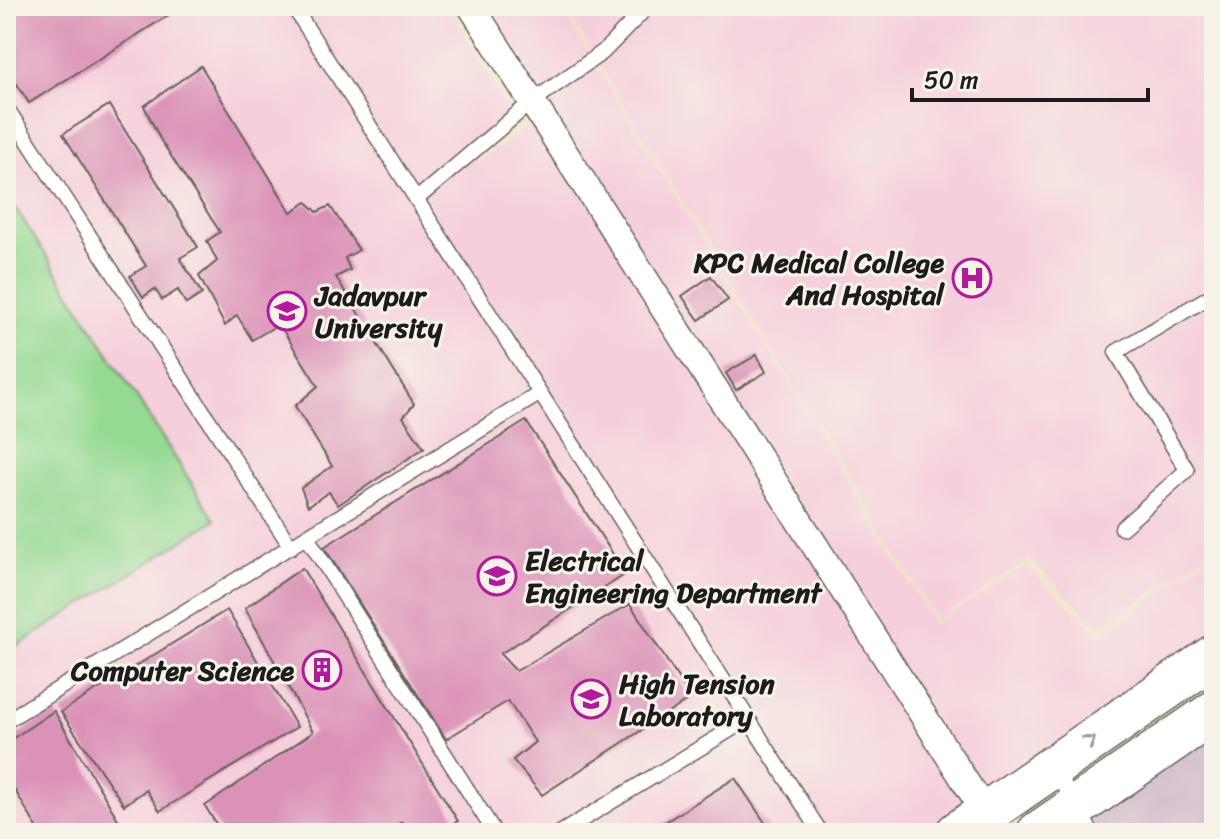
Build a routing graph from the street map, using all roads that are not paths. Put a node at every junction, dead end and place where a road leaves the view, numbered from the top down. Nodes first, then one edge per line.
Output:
1 (293, 6) edge
2 (471, 6) edge
3 (648, 6) edge
4 (530, 103) junction
5 (6, 107) edge
6 (418, 198) junction
7 (1214, 294) edge
8 (539, 394) junction
9 (1122, 528) dead end
10 (307, 537) junction
11 (291, 547) junction
12 (1214, 656) edge
13 (1214, 712) edge
14 (748, 719) junction
15 (6, 721) edge
16 (1053, 766) junction
17 (1084, 820) edge
18 (971, 824) edge
19 (495, 833) edge
20 (560, 833) edge
21 (821, 833) edge
22 (1038, 833) edge

1 - 6 lane
2 - 4 street
3 - 4 lane
4 - 6 lane
4 - 18 street
5 - 11 lane
6 - 8 lane
7 - 9 lane
8 - 10 lane
8 - 14 lane
10 - 11 lane
10 - 19 lane
11 - 15 lane
16 -> 12 main road
13 - 17 main road
14 - 20 lane
14 - 21 lane
16 - 17 lane
16 - 18 main road
17 - 22 main road

